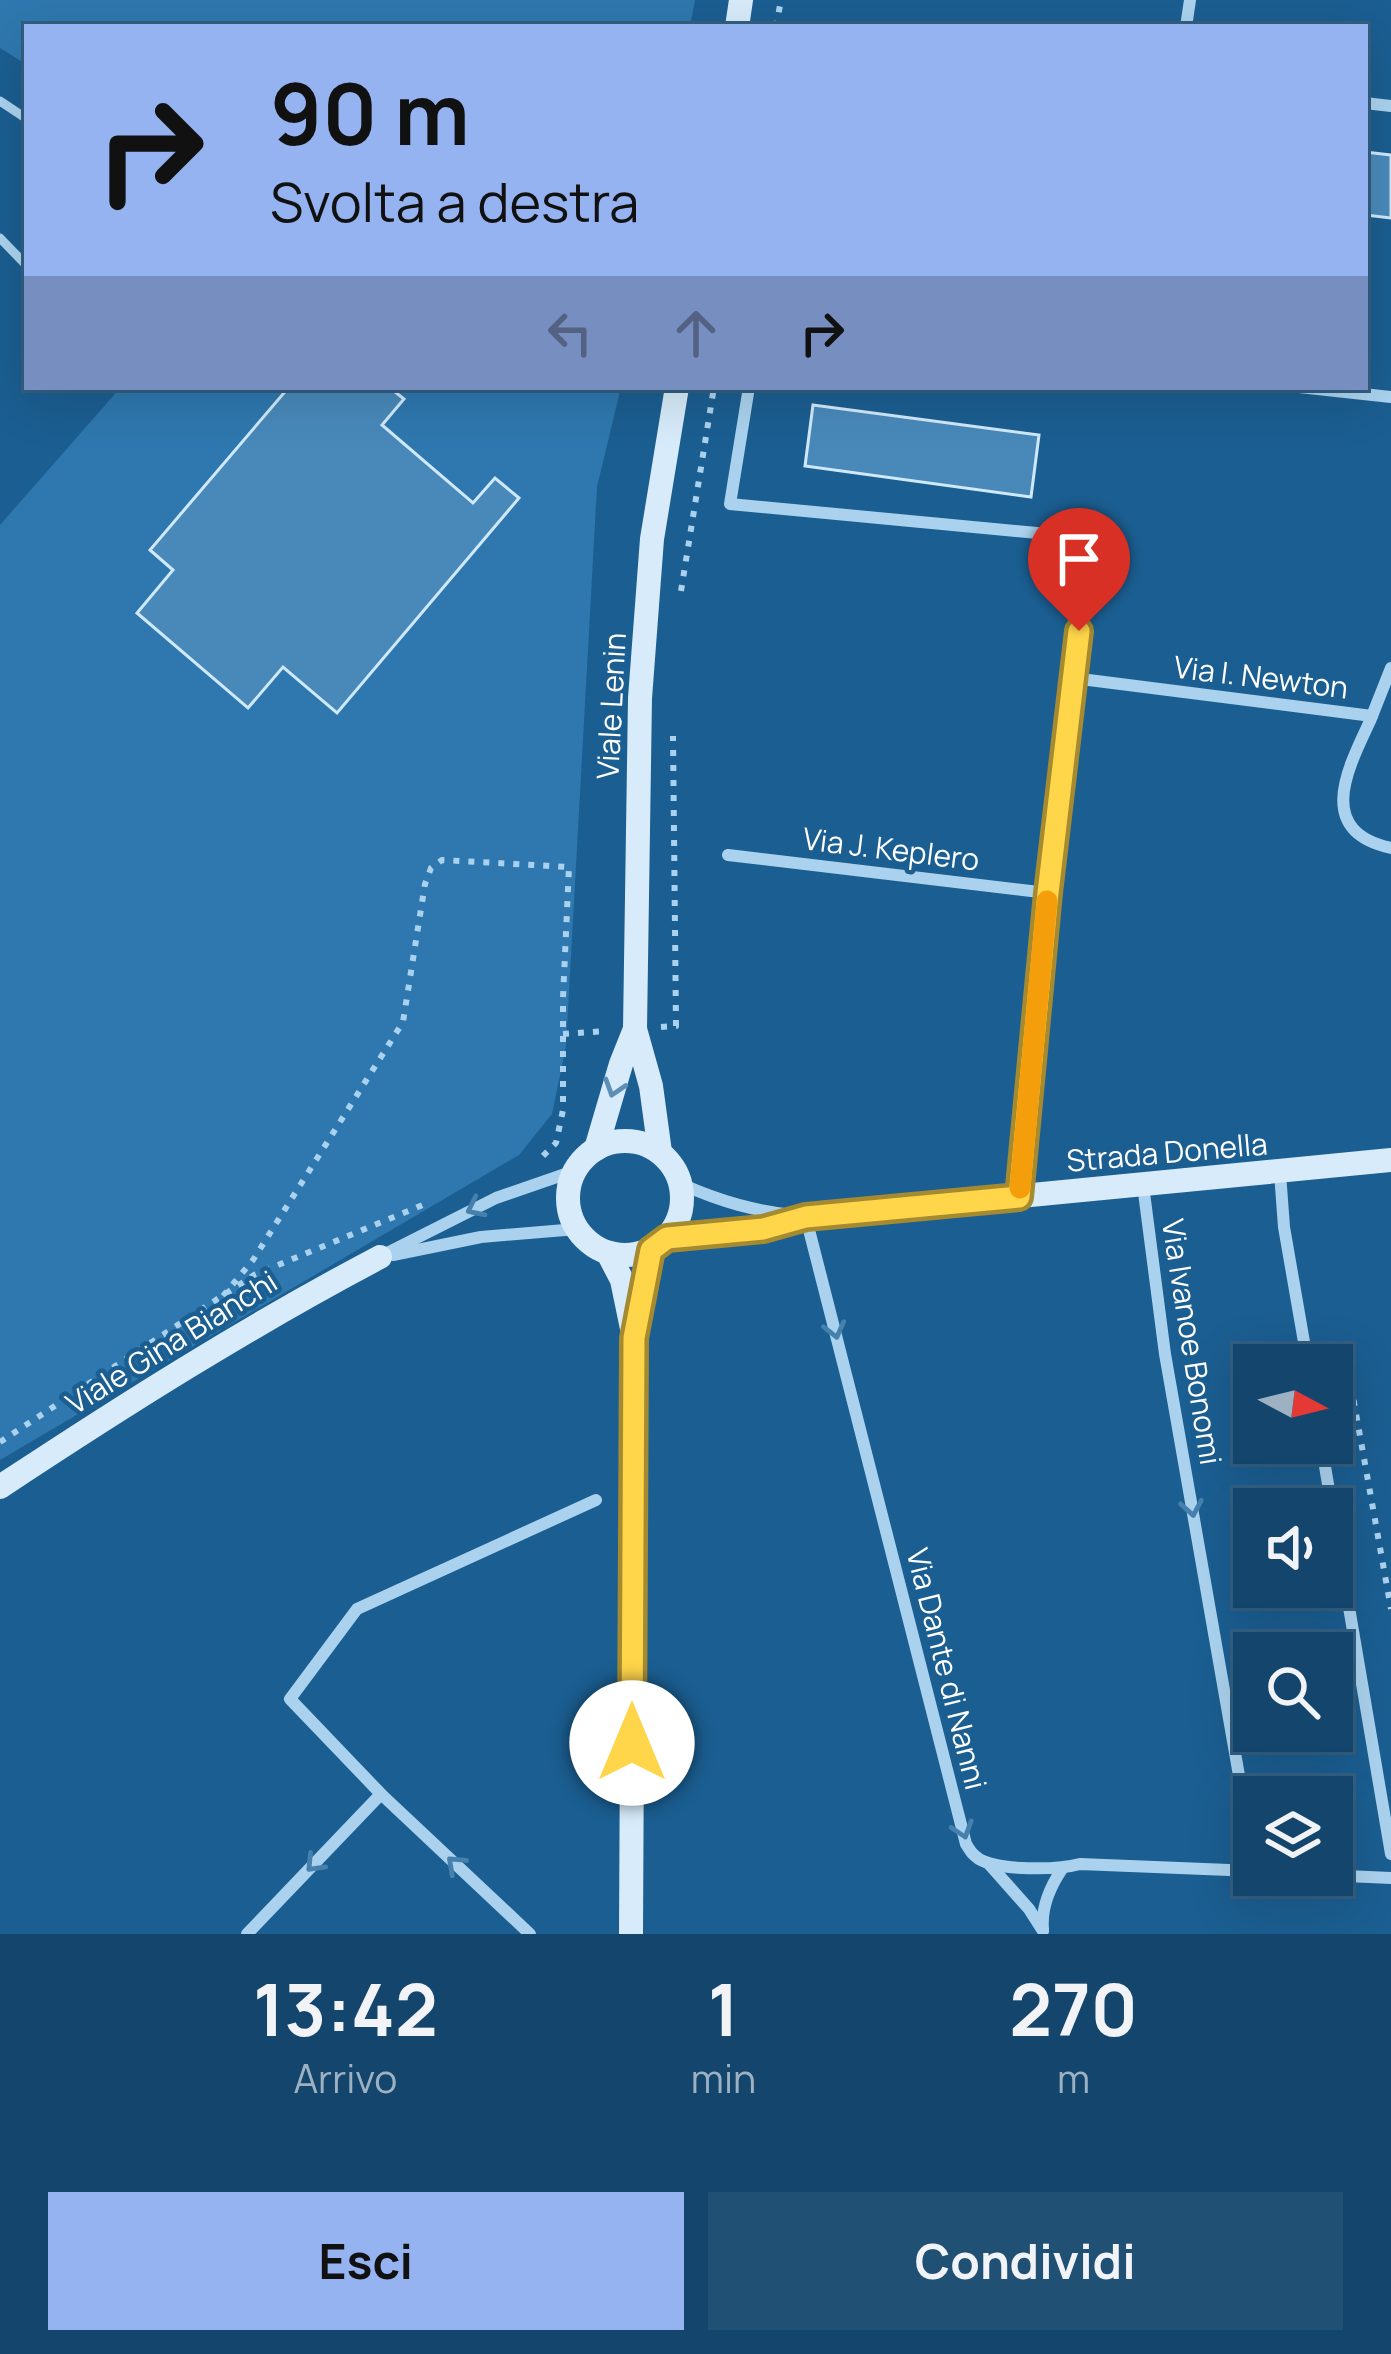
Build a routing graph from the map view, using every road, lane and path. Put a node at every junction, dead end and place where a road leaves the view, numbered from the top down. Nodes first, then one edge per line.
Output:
1 (0, 238) edge
2 (24, 263) edge
3 (677, 390) edge
4 (749, 390) edge
5 (1327, 390) edge
6 (1391, 397) edge
7 (1391, 668) edge
8 (1073, 678) junction
9 (1372, 716) junction
10 (1391, 848) edge
11 (728, 855) dead end
12 (1048, 893) junction
13 (635, 1029) junction
14 (596, 1149) junction
15 (660, 1151) junction
16 (1391, 1160) edge
17 (525, 1164) dead end
18 (574, 1171) junction
19 (1280, 1173) junction
20 (681, 1184) junction
21 (1143, 1185) junction
22 (1019, 1197) junction
23 (438, 1198) dead end
24 (806, 1217) junction
25 (578, 1229) junction
26 (659, 1244) junction
27 (608, 1252) junction
28 (380, 1257) junction
29 (224, 1296) junction
30 (634, 1338) junction
31 (1328, 1341) dead end
32 (1304, 1344) edge
33 (0, 1442) edge
34 (1325, 1464) edge
35 (0, 1487) edge
36 (596, 1500) dead end
37 (1391, 1609) edge
38 (1239, 1776) edge
39 (381, 1795) junction
40 (1391, 1854) edge
41 (988, 1863) junction
42 (1063, 1869) junction
43 (1233, 1870) edge
44 (1353, 1876) edge
45 (1391, 1878) edge
46 (1043, 1933) edge
47 (247, 1934) edge
48 (530, 1934) edge
49 (631, 1934) edge

1 - 2 lane
3 - 13 main road, Viale Lenin
4 - 8 street
5 - 6 street
7 - 9 street
8 - 9 street, Via I. Newton
8 - 12 street
9 - 10 street
11 - 12 street, Via J. Keplero
12 - 22 street
13 -> 14 main road, Viale Lenin
13 - 15 main road, Viale Lenin
14 - 15 main road
14 - 18 main road, Viale Lenin
15 - 20 main road, Viale Lenin
16 - 19 main road, Strada Donella
17 - 29 path
18 - 25 main road
18 -> 28 street
19 - 21 main road, Strada Donella
19 - 32 street
20 - 24 street
20 - 26 main road
21 - 22 main road, Strada Donella
21 -> 38 street, Via Ivanoe Bonomi
22 - 24 main road, Strada Donella
23 - 29 path
24 - 26 street
24 -> 41 street, Via Dante di Nanni
25 - 27 main road
25 - 28 street
26 - 27 main road
26 - 30 main road
27 - 30 main road
28 - 35 main road, Viale Gina Bianchi
29 - 33 path
30 - 49 main road
31 - 37 path
34 - 40 street
36 - 39 street
39 -> 47 street
48 -> 39 street
41 - 42 street
41 - 46 street, Via Dante di Nanni
42 - 43 street
42 - 46 street
44 - 45 street

